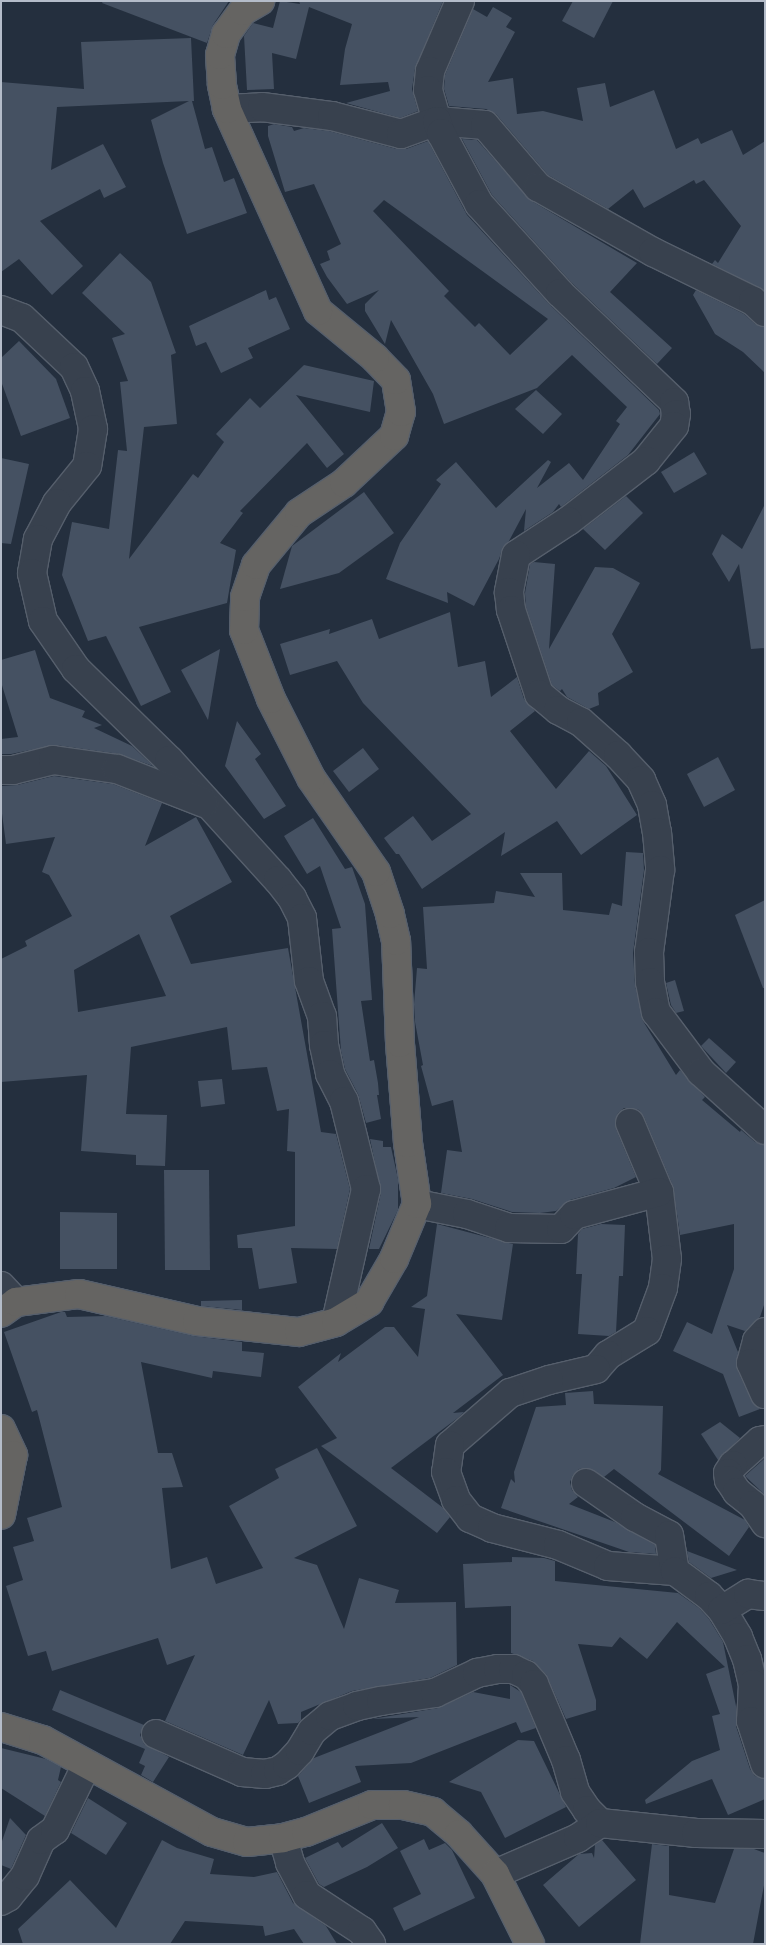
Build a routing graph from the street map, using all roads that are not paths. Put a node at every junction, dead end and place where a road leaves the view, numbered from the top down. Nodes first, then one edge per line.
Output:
1 (260, 1) edge
2 (460, 1) edge
3 (227, 109) junction
4 (437, 121) junction
5 (1, 310) edge
6 (765, 312) edge
7 (1, 770) edge
8 (210, 806) junction
9 (630, 1123) dead end
10 (765, 1130) edge
11 (659, 1192) junction
12 (417, 1204) junction
13 (6, 1300) edge
14 (336, 1322) junction
15 (765, 1332) edge
16 (765, 1394) edge
17 (1, 1429) edge
18 (765, 1440) edge
19 (586, 1483) dead end
20 (1, 1516) edge
21 (765, 1523) edge
22 (675, 1571) junction
23 (765, 1596) edge
24 (722, 1610) junction
25 (1, 1727) edge
26 (156, 1734) dead end
27 (87, 1764) junction
28 (765, 1764) edge
29 (600, 1823) junction
30 (765, 1834) edge
31 (283, 1838) junction
32 (495, 1874) junction
33 (1, 1901) edge
34 (371, 1944) edge
35 (530, 1944) edge

1 - 3 highway
2 - 4 street
3 - 4 street
3 - 12 highway
4 - 6 street
4 - 10 street
5 - 8 street
7 - 8 street
8 - 14 street
9 - 11 street
11 - 12 street
11 - 22 street
12 - 14 highway
13 - 14 highway
15 - 16 street
17 - 20 highway
18 - 21 street
19 - 22 street
22 - 24 street
23 - 24 street
24 - 28 street
25 - 27 highway
26 - 29 street
27 - 31 highway
27 - 33 street
29 - 30 street
29 - 32 street
31 - 32 highway
31 - 34 street
32 - 35 highway

